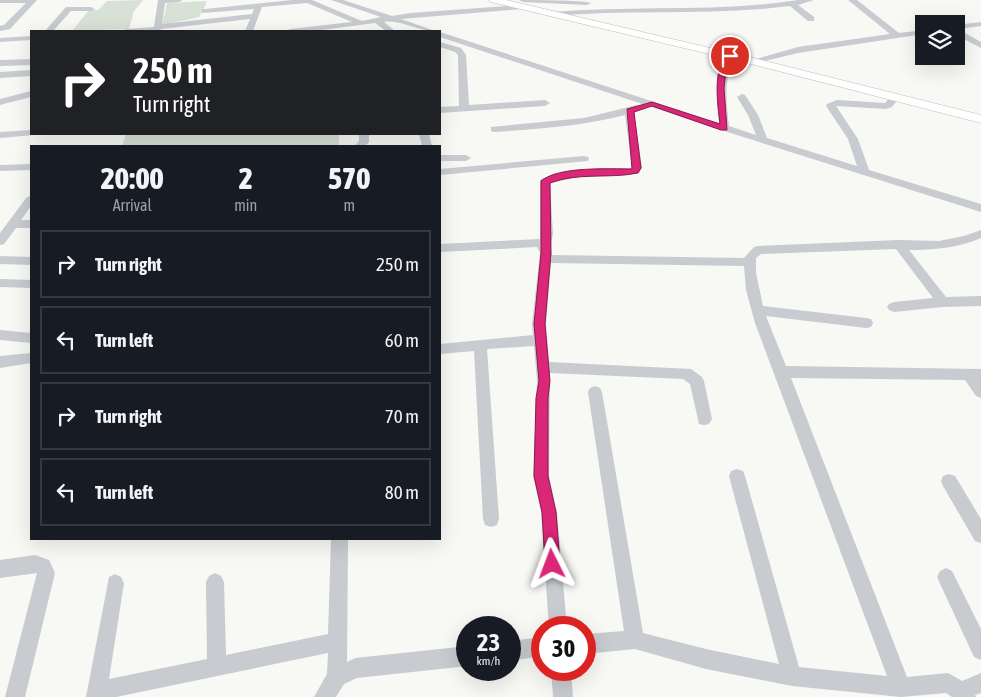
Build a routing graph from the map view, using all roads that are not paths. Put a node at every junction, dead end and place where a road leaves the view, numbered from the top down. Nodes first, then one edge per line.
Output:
1 (0, 0) edge
2 (161, 0) edge
3 (179, 0) edge
4 (212, 0) edge
5 (307, 0) edge
6 (335, 0) edge
7 (496, 0) edge
8 (727, 0) edge
9 (810, 0) edge
10 (852, 0) edge
11 (33, 1) edge
12 (520, 3) edge
13 (260, 4) edge
14 (792, 4) junction
15 (587, 5) edge
16 (733, 8) junction
17 (91, 9) dead end
18 (205, 11) junction
19 (552, 14) junction
20 (255, 16) junction
21 (388, 17) junction
22 (811, 19) dead end
23 (376, 20) junction
24 (198, 21) junction
25 (981, 24) edge
26 (358, 26) edge
27 (965, 27) edge
28 (0, 29) edge
29 (157, 29) edge
30 (50, 30) edge
31 (142, 30) edge
32 (249, 30) edge
33 (304, 30) edge
34 (390, 30) edge
35 (428, 30) edge
36 (915, 33) edge
37 (441, 34) edge
38 (965, 35) edge
39 (897, 36) junction
40 (30, 38) edge
41 (0, 40) edge
42 (441, 44) edge
43 (981, 46) edge
44 (730, 56) junction
45 (30, 62) edge
46 (753, 62) junction
47 (0, 63) edge
48 (30, 73) edge
49 (0, 75) edge
50 (30, 94) edge
51 (742, 97) dead end
52 (895, 97) junction
53 (0, 102) edge
54 (546, 102) dead end
55 (652, 104) junction
56 (464, 108) junction
57 (441, 110) edge
58 (630, 111) junction
59 (981, 119) edge
60 (724, 128) junction
61 (494, 129) dead end
62 (30, 134) edge
63 (0, 135) edge
64 (763, 140) junction
65 (441, 158) edge
66 (466, 158) dead end
67 (584, 159) dead end
68 (30, 167) edge
69 (0, 168) edge
70 (441, 172) edge
71 (865, 172) junction
72 (30, 200) edge
73 (981, 208) edge
74 (13, 224) junction
75 (30, 224) edge
76 (981, 234) edge
77 (0, 241) edge
78 (898, 244) junction
79 (441, 248) edge
80 (545, 253) junction
81 (0, 260) edge
82 (30, 261) edge
83 (750, 262) junction
84 (0, 283) edge
85 (30, 284) edge
86 (981, 301) edge
87 (943, 302) junction
88 (894, 307) dead end
89 (758, 310) junction
90 (866, 323) dead end
91 (0, 335) edge
92 (30, 338) edge
93 (541, 340) junction
94 (480, 344) junction
95 (441, 349) edge
96 (30, 357) edge
97 (0, 362) edge
98 (543, 367) junction
99 (782, 372) junction
100 (975, 375) edge
101 (595, 392) dead end
102 (981, 392) edge
103 (704, 419) dead end
104 (737, 476) dead end
105 (949, 481) dead end
106 (491, 519) dead end
107 (981, 535) edge
108 (339, 540) edge
109 (0, 569) edge
110 (946, 577) dead end
111 (215, 582) dead end
112 (115, 583) dead end
113 (557, 616) edge
114 (635, 640) junction
115 (338, 641) junction
116 (596, 643) edge
117 (981, 650) edge
118 (456, 657) edge
119 (217, 667) junction
120 (792, 676) junction
121 (337, 677) junction
122 (562, 681) edge
123 (981, 683) edge
124 (902, 687) junction
125 (97, 694) edge
126 (964, 694) edge
127 (15, 697) edge
128 (324, 697) edge
129 (563, 697) edge

1 - 11 street
2 - 3 street
2 - 29 street
4 - 18 street
5 - 13 street
5 - 26 street
6 - 21 street
7 - 12 main road
8 - 16 street
9 - 14 street
10 - 39 street
11 - 28 street
12 - 15 street
12 - 19 main road
12 - 21 street
13 - 18 street
13 - 20 street
14 - 16 street
14 - 22 street
15 - 16 street
15 - 19 street
17 - 30 street
18 - 24 street
19 - 44 main road
20 - 24 street
20 - 32 street
21 - 23 street
21 - 35 street
23 - 26 street
23 - 34 street
24 - 29 street
25 - 27 street
26 - 33 street
29 - 31 street
36 - 39 street
37 - 55 street
38 - 43 street
39 - 46 street
40 - 41 street
42 - 56 street
44 - 46 main road
44 - 60 street
45 - 47 street
46 - 52 main road
48 - 49 street
50 - 53 street
51 - 64 street
52 - 59 main road
52 - 71 street
54 - 56 street
55 - 58 street
55 - 60 street
56 - 57 street
58 - 61 street
58 - 80 street
60 - 64 street
62 - 63 street
64 - 71 street
65 - 66 street
67 - 70 street
68 - 69 street
71 - 73 street
72 - 74 street
74 - 75 street
74 - 77 street
76 - 78 street
78 - 83 street
78 - 87 street
79 - 80 street
80 - 83 street
80 - 93 street
81 - 82 street
83 - 89 street
84 - 85 street
86 - 87 street
87 - 88 street
89 - 90 street
89 - 99 street
91 - 92 street
93 - 94 street
93 - 98 street
94 - 95 street
94 - 106 street
96 - 97 street
98 - 103 street
98 - 113 street
99 - 100 street
99 - 124 street
100 - 102 street
101 - 114 street
104 - 120 street
105 - 107 street
108 - 115 street
109 - 127 street
110 - 117 street
111 - 119 street
112 - 125 street
114 - 116 street
114 - 120 street
115 - 119 street
115 - 121 street
118 - 121 street
119 - 125 street
120 - 124 street
121 - 128 street
122 - 129 street
123 - 126 street
124 - 126 street

